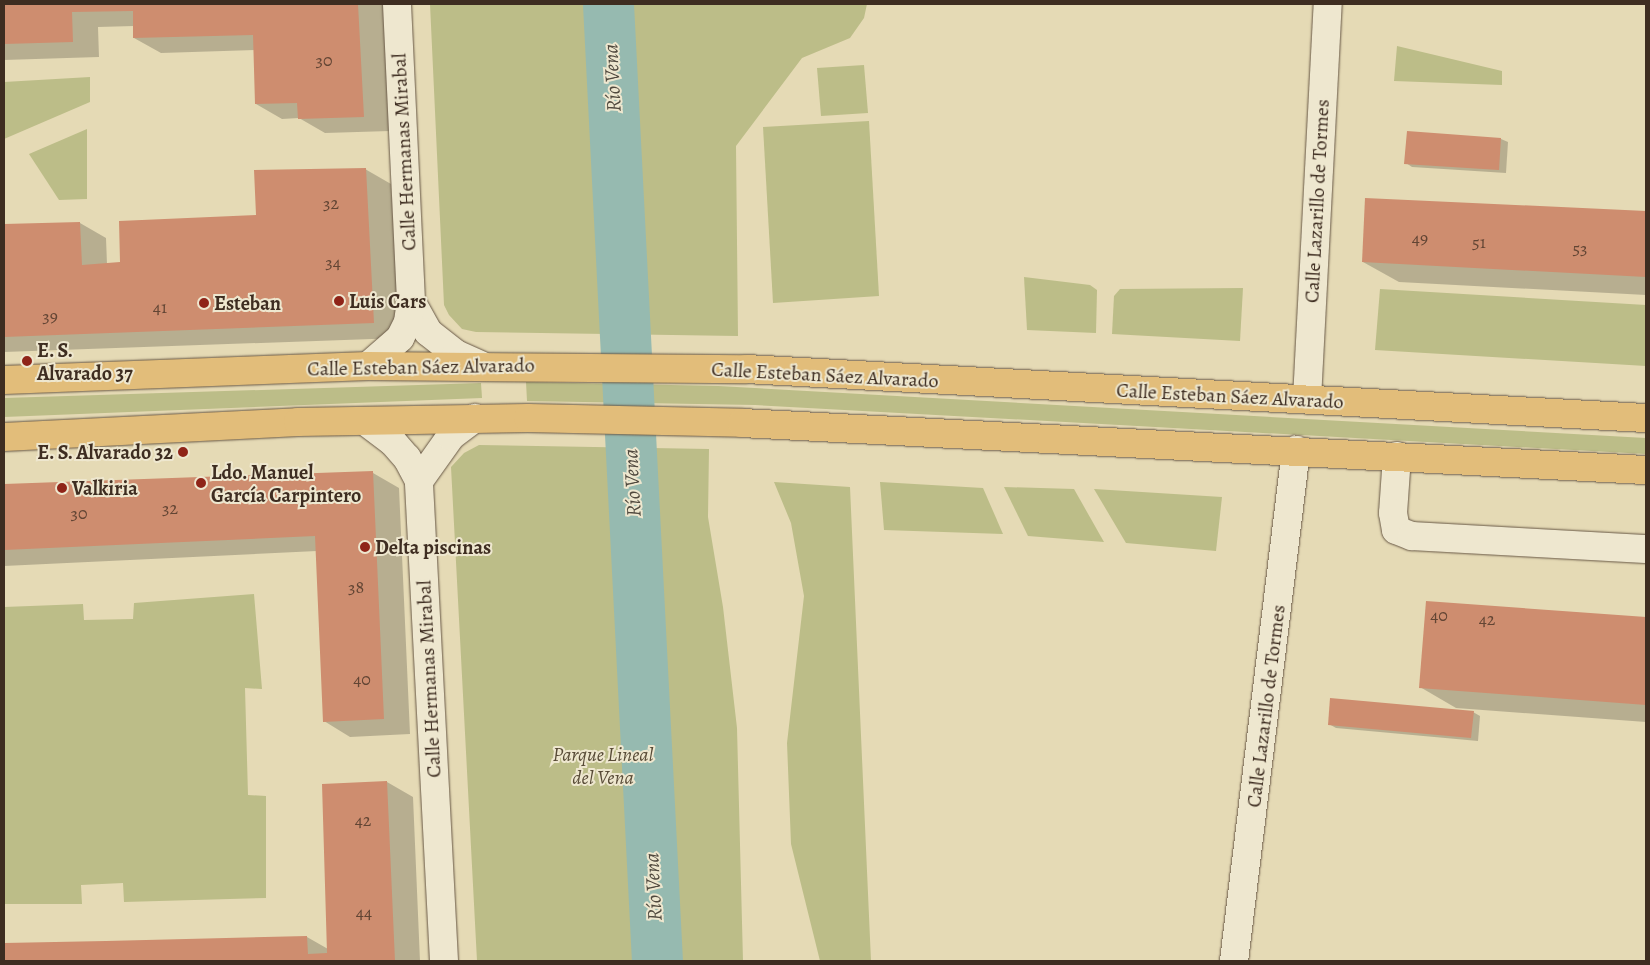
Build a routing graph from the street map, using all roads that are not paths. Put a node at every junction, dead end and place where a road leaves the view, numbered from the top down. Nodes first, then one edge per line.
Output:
1 (397, 4) edge
2 (1328, 4) edge
3 (411, 301) junction
4 (482, 365) junction
5 (368, 366) junction
6 (4, 380) edge
7 (1307, 399) junction
8 (475, 418) junction
9 (1646, 418) edge
10 (364, 421) junction
11 (4, 437) edge
12 (1296, 450) junction
13 (1397, 456) junction
14 (1646, 470) edge
15 (419, 481) junction
16 (1646, 549) edge
17 (444, 961) edge
18 (1234, 961) edge

1 - 3 street, Calle Hermanas Mirabal
2 - 7 street, Calle Lazarillo de Tormes
3 - 4 street, Calle Hermanas Mirabal
3 - 5 street, Calle Hermanas Mirabal
4 - 5 main road, Calle Esteban Sáez Alvarado
4 - 7 main road, Calle Esteban Sáez Alvarado
5 - 6 main road, Calle Esteban Sáez Alvarado
7 - 9 main road, Calle Esteban Sáez Alvarado
8 - 10 main road
8 - 12 main road
8 - 15 street
10 - 11 main road
10 - 15 street
12 - 13 main road
12 - 18 street, Calle Lazarillo de Tormes
13 - 14 main road
13 - 16 street
15 - 17 street, Calle Hermanas Mirabal

